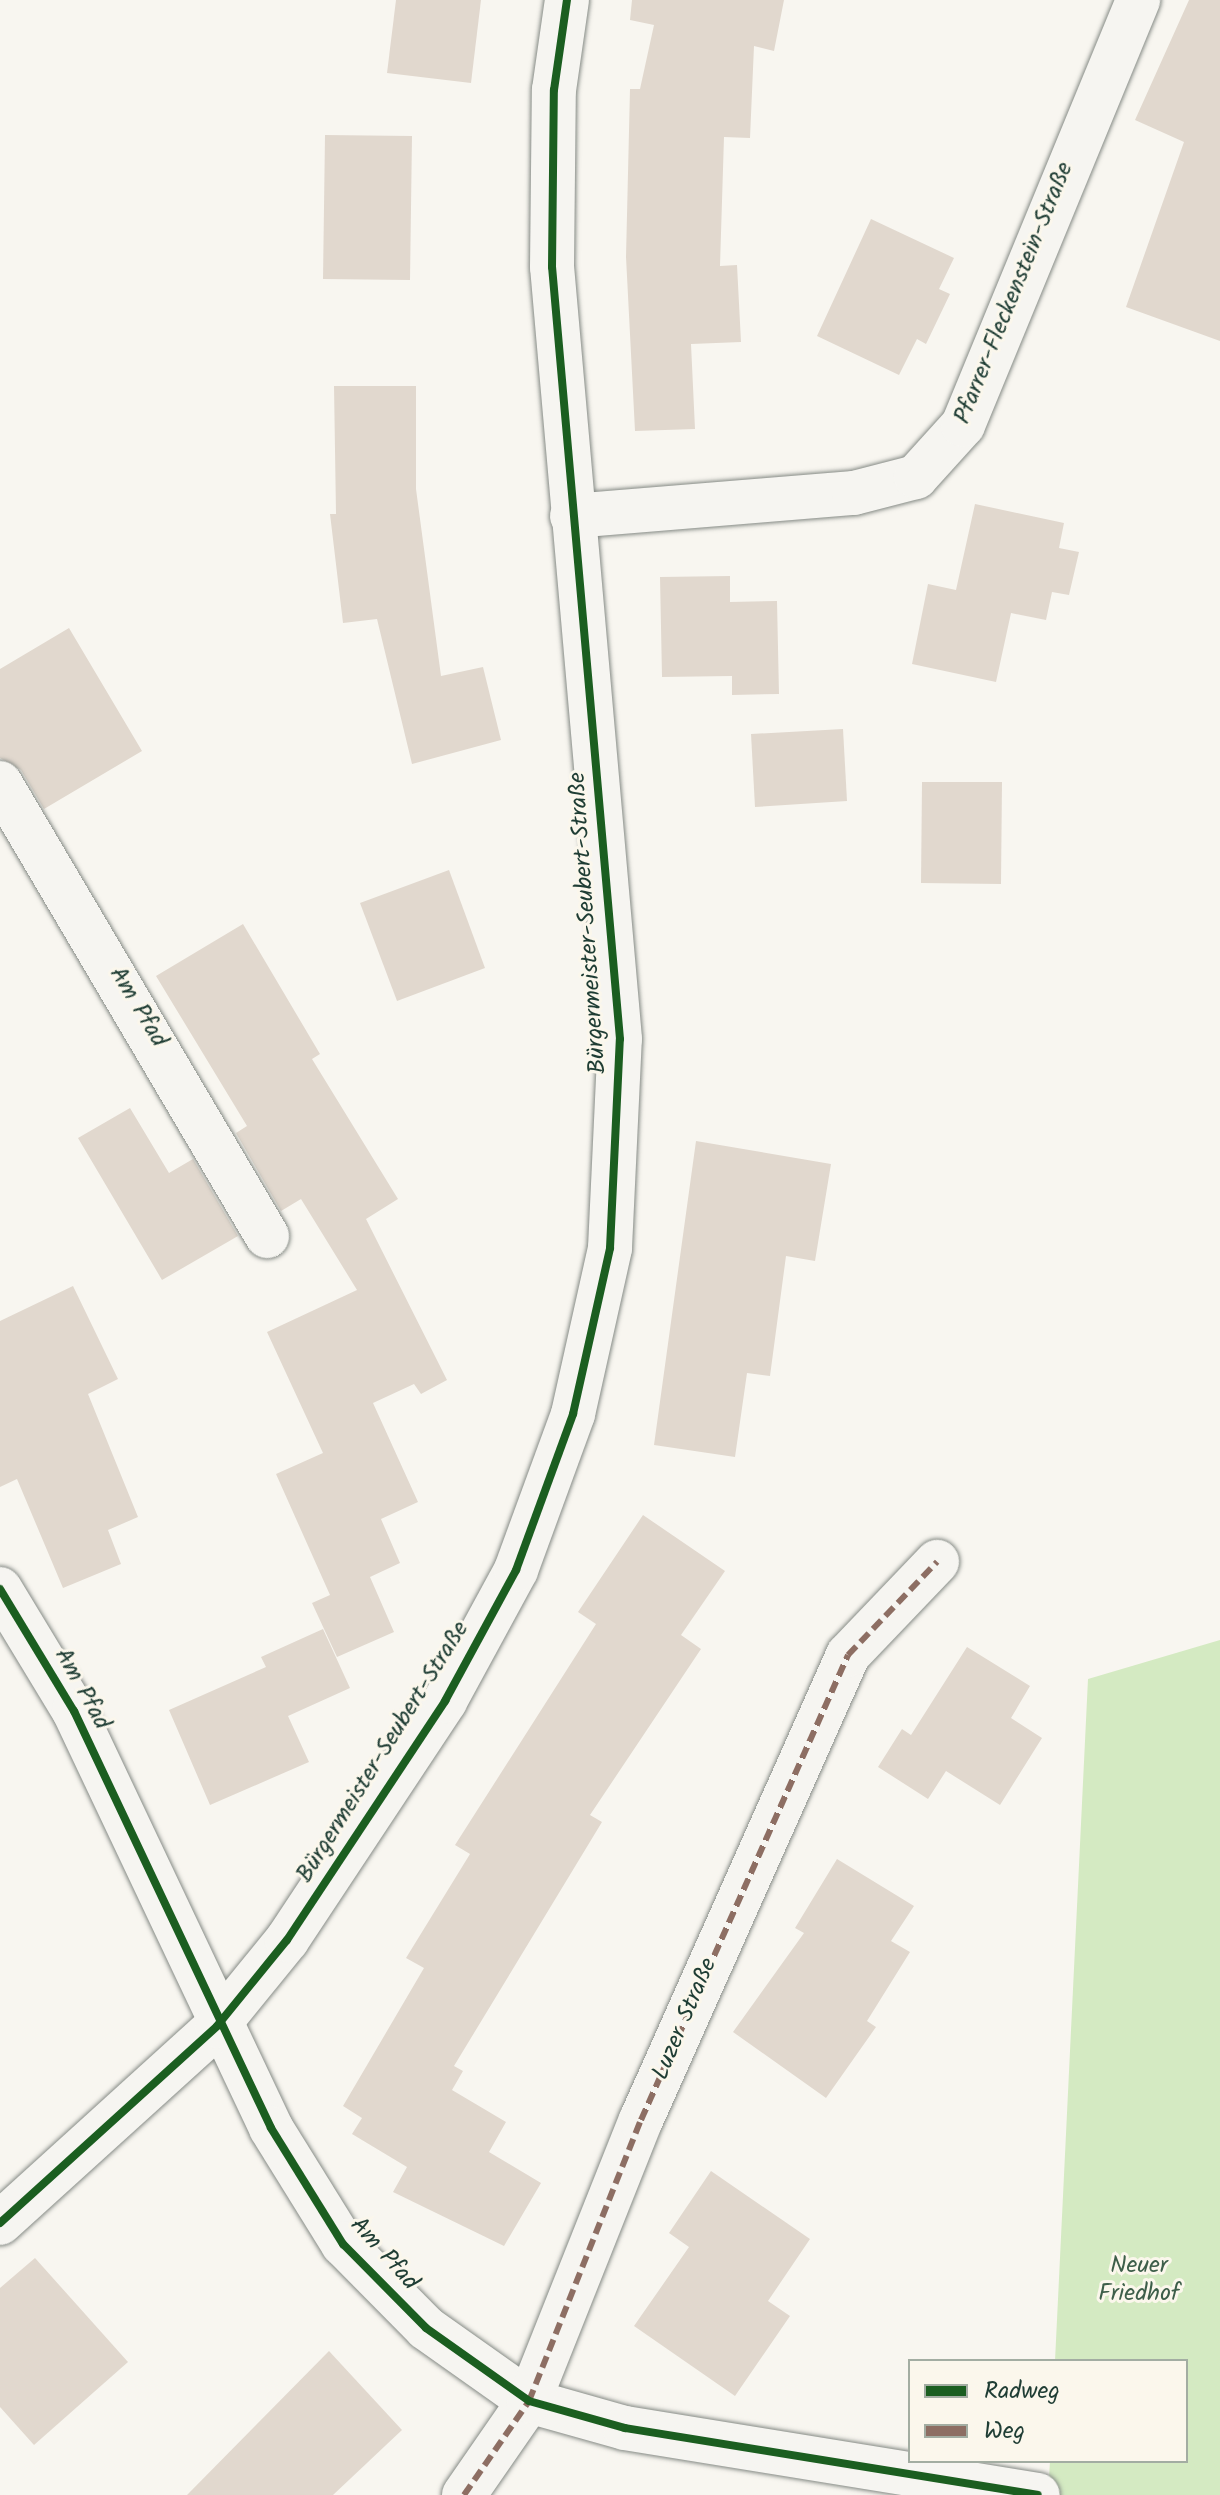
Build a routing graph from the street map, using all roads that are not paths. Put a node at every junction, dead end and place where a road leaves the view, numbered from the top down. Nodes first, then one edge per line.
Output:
1 (567, 0) edge
2 (1138, 0) edge
3 (572, 516) junction
4 (0, 783) edge
5 (267, 1236) dead end
6 (937, 1562) dead end
7 (0, 1589) edge
8 (217, 2026) junction
9 (0, 2223) edge
10 (529, 2401) junction
11 (464, 2495) edge
12 (1038, 2495) edge

1 - 3 street, Bürgermeister-Seubert-Straße
2 - 3 street, Pfarrer-Fleckenstein-Straße
3 - 8 street, Bürgermeister-Seubert-Straße
4 - 5 street, Am Pfad
6 - 10 street, Luzer Straße
7 - 8 street, Am Pfad
8 - 9 street, Bürgermeister-Seubert-Straße
8 - 10 street, Am Pfad
10 - 11 street, Luzer Straße
10 - 12 street, Am Pfad

